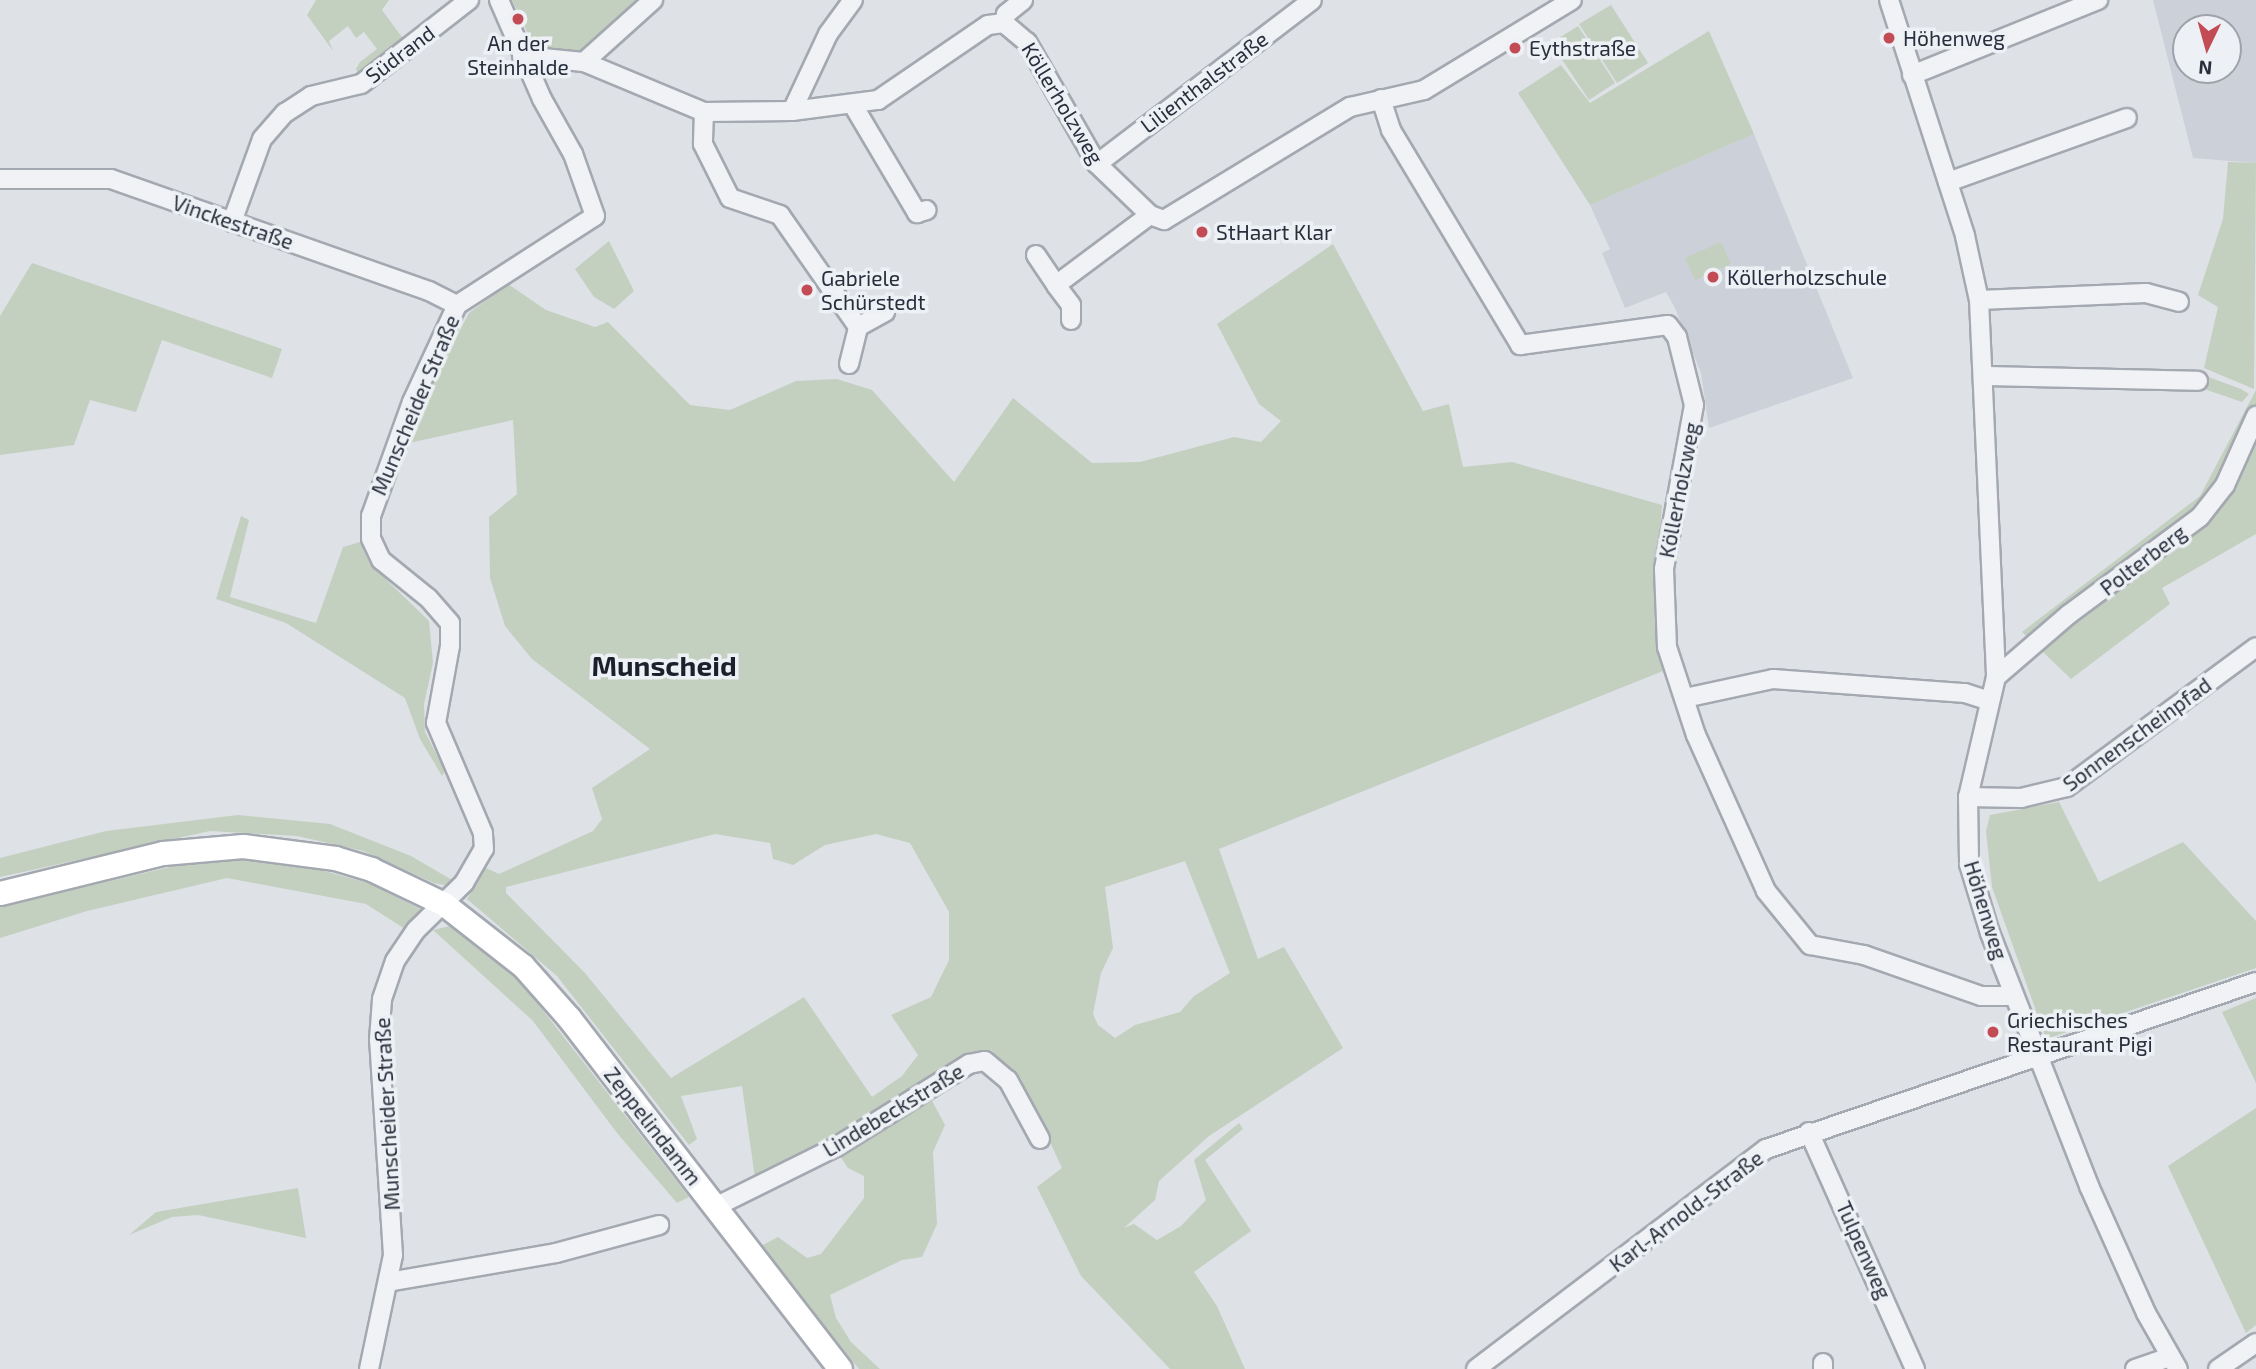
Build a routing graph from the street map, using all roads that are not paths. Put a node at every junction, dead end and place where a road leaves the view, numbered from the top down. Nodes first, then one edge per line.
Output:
1 (469, 0) edge
2 (499, 0) edge
3 (653, 0) edge
4 (853, 0) edge
5 (1023, 0) edge
6 (1312, 0) edge
7 (1572, 0) edge
8 (1889, 0) edge
9 (2098, 0) edge
10 (1004, 23) junction
11 (522, 56) junction
12 (584, 62) junction
13 (1912, 75) junction
14 (1381, 99) junction
15 (853, 105) junction
16 (792, 111) junction
17 (704, 112) junction
18 (2127, 118) dead end
19 (1097, 164) junction
20 (0, 179) edge
21 (1948, 182) junction
22 (927, 210) dead end
23 (1150, 215) junction
24 (232, 222) junction
25 (1036, 255) dead end
26 (1056, 285) junction
27 (1979, 300) junction
28 (2179, 302) dead end
29 (457, 305) junction
30 (885, 312) dead end
31 (1071, 320) dead end
32 (858, 327) junction
33 (849, 364) dead end
34 (1985, 376) junction
35 (2198, 381) dead end
36 (2256, 416) edge
37 (2256, 646) edge
38 (1996, 677) junction
39 (1685, 698) junction
40 (1990, 701) junction
41 (1968, 797) junction
42 (0, 892) edge
43 (444, 904) junction
44 (2256, 982) edge
45 (2014, 996) junction
46 (2038, 1056) junction
47 (1809, 1132) junction
48 (1040, 1139) dead end
49 (715, 1207) junction
50 (660, 1225) dead end
51 (388, 1282) junction
52 (2256, 1343) edge
53 (2173, 1363) edge
54 (369, 1369) edge
55 (840, 1369) edge
56 (1476, 1369) edge
57 (1915, 1369) edge
58 (2135, 1369) edge
59 (2218, 1369) edge

1 - 24 street, Südrand
2 - 11 street, Munscheider Straße
3 - 12 street
4 - 16 street
5 - 10 street
6 - 19 street, Lilienthalstraße
7 - 14 street
8 - 13 street, Höhenweg
9 - 13 street
10 - 15 street
10 - 19 street, Köllerholzweg
11 - 12 street
11 - 29 street, Munscheider Straße
12 - 17 street
13 - 21 street, Höhenweg
14 - 23 street
14 - 39 street, Köllerholzweg
15 - 16 street
15 - 22 street
16 - 17 street
17 - 32 street
18 - 21 street
19 - 23 street, Köllerholzweg
20 - 24 street, Vinckestraße
21 - 27 street, Höhenweg
23 - 26 street
24 - 29 street, Vinckestraße
25 - 26 street
26 - 31 street
27 - 28 street
27 - 34 street, Höhenweg
29 - 43 street, Munscheider Straße
30 - 32 street
32 - 33 street
34 - 35 street
34 - 38 street, Höhenweg
36 - 38 street, Polterberg
37 - 41 street, Sonnenscheinpfad
38 - 40 street, Höhenweg
39 - 40 street
39 - 45 street, Köllerholzweg
40 - 41 street, Höhenweg
41 - 45 street, Höhenweg
42 - 43 main road, Zeppelindamm
43 - 49 main road, Zeppelindamm
43 - 51 street, Munscheider Straße
44 - 46 street, Karl-Arnold-Straße
45 - 46 street, Höhenweg
46 - 47 street, Karl-Arnold-Straße
46 - 53 street, Höhenweg
47 - 56 street, Karl-Arnold-Straße
47 - 57 street, Tulpenweg
48 - 49 street, Lindebeckstraße
49 - 55 main road, Zeppelindamm
50 - 51 street
51 - 54 street, Munscheider Straße
52 - 59 street
53 - 58 street

